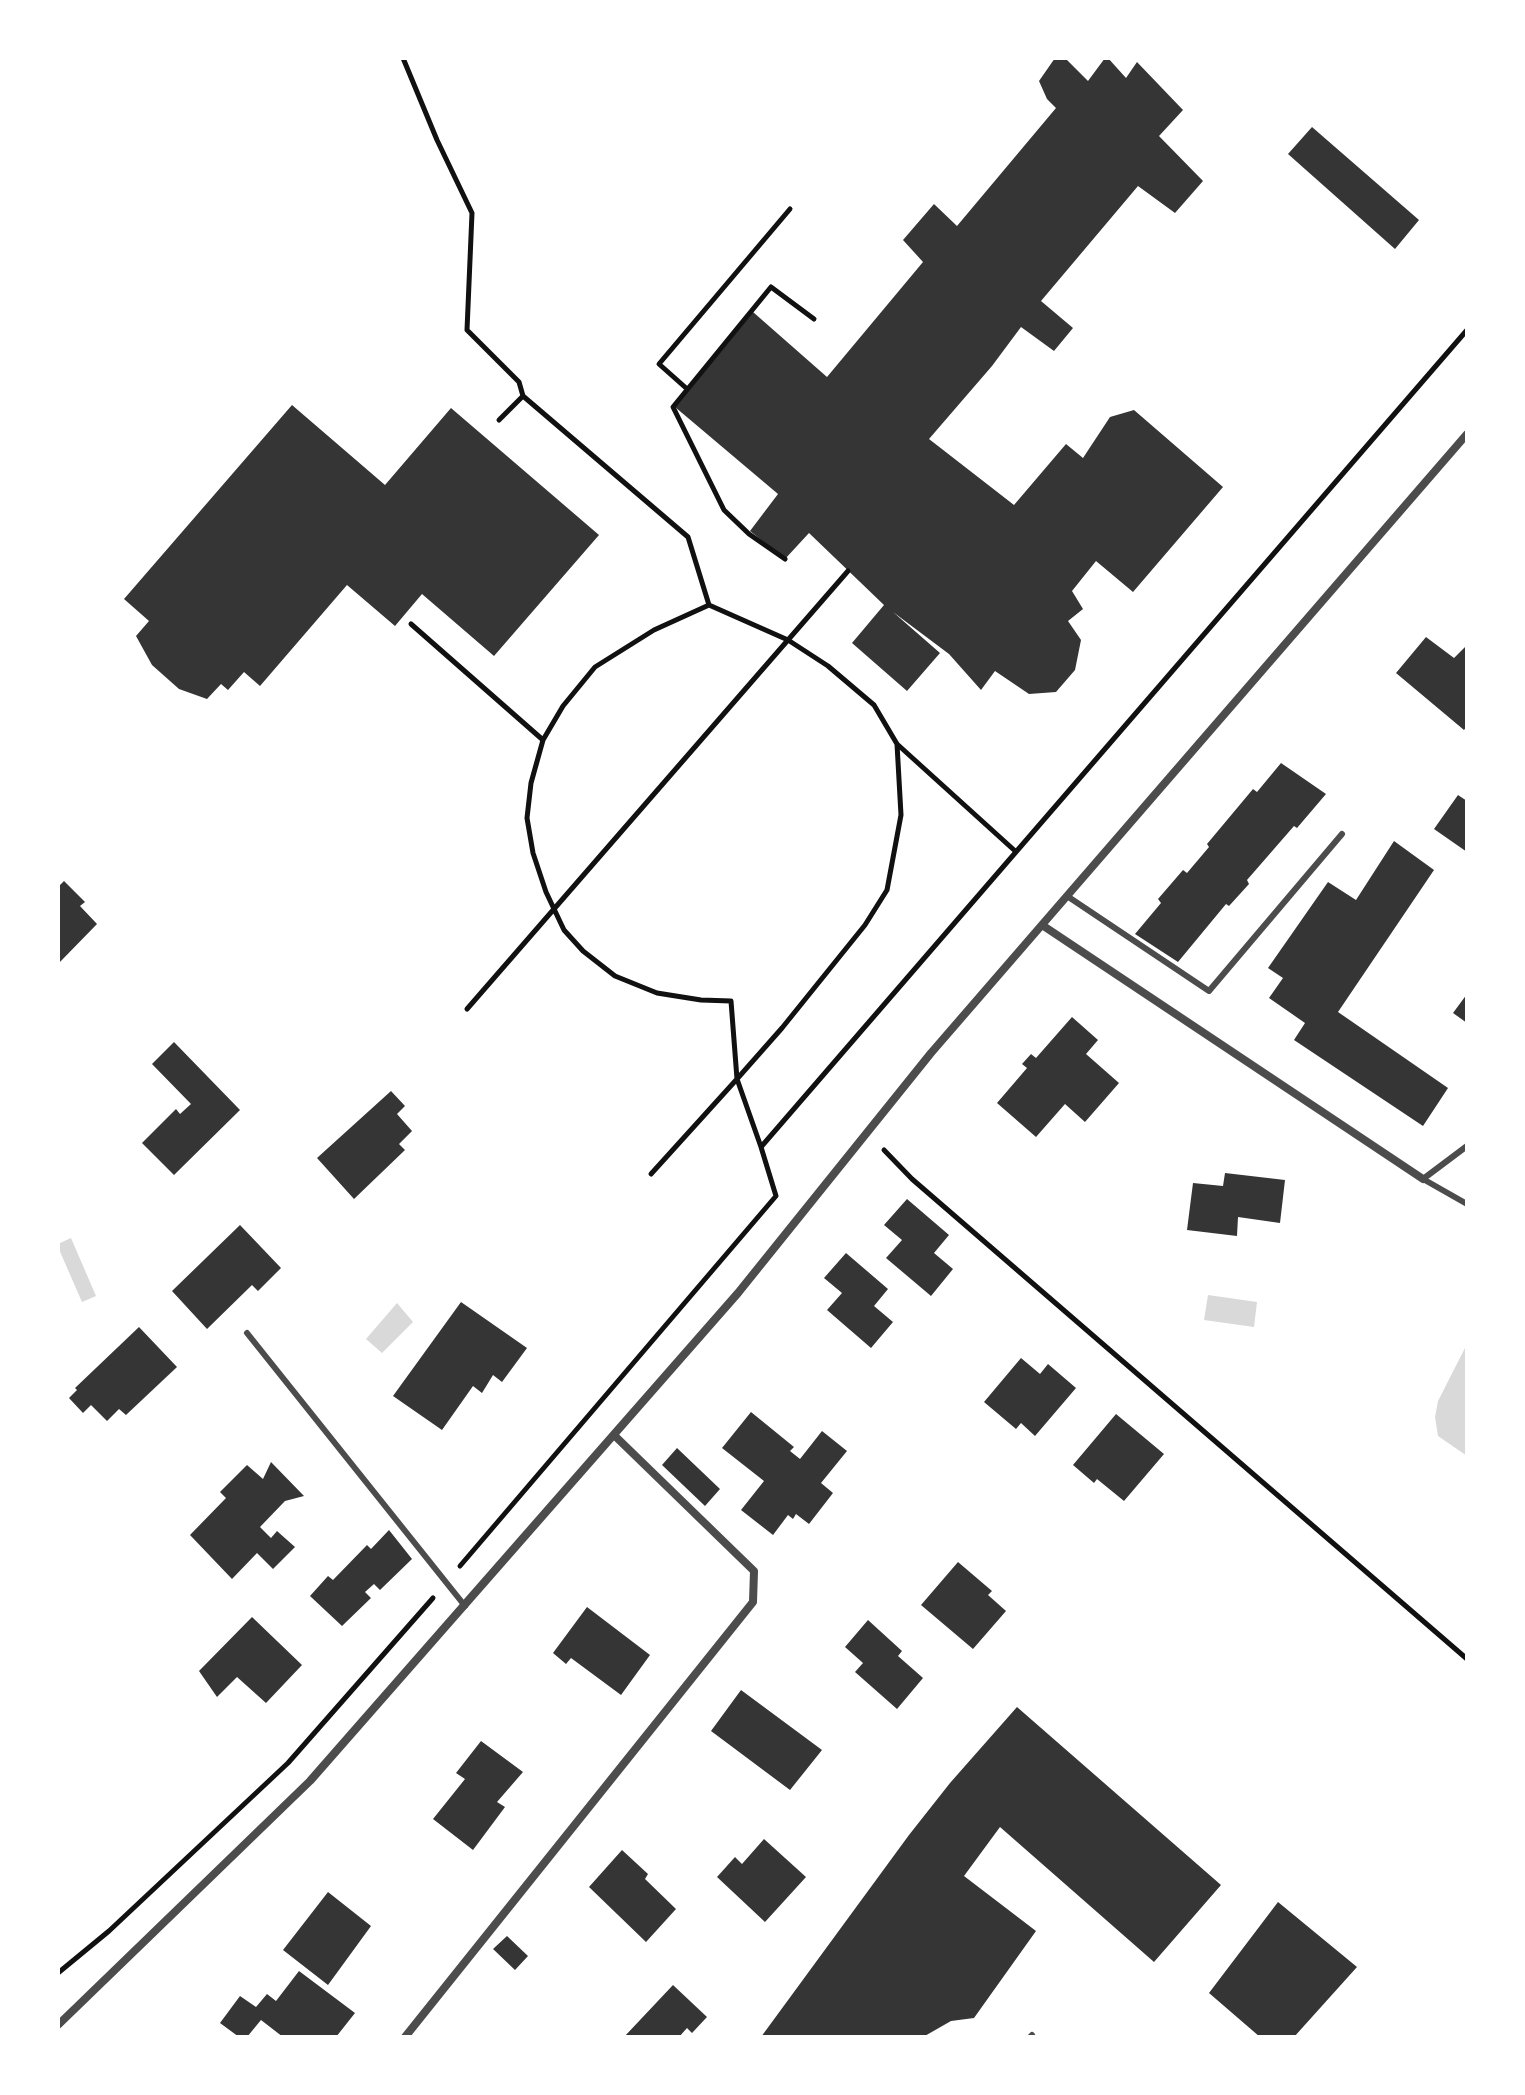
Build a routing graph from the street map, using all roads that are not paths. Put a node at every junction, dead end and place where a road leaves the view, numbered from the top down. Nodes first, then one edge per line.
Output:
1 (1467, 434) edge
2 (1342, 834) dead end
3 (1067, 896) junction
4 (1042, 925) junction
5 (1467, 1146) edge
6 (1423, 1179) junction
7 (1467, 1204) edge
8 (247, 1333) dead end
9 (615, 1436) junction
10 (465, 1606) junction
11 (58, 2025) edge
12 (405, 2037) edge

1 - 3 street
2 - 3 lane
3 - 4 street
4 - 6 street
4 - 9 street
5 - 6 lane
6 - 7 lane
8 - 10 lane
9 - 10 street
9 - 12 street
10 - 11 street

